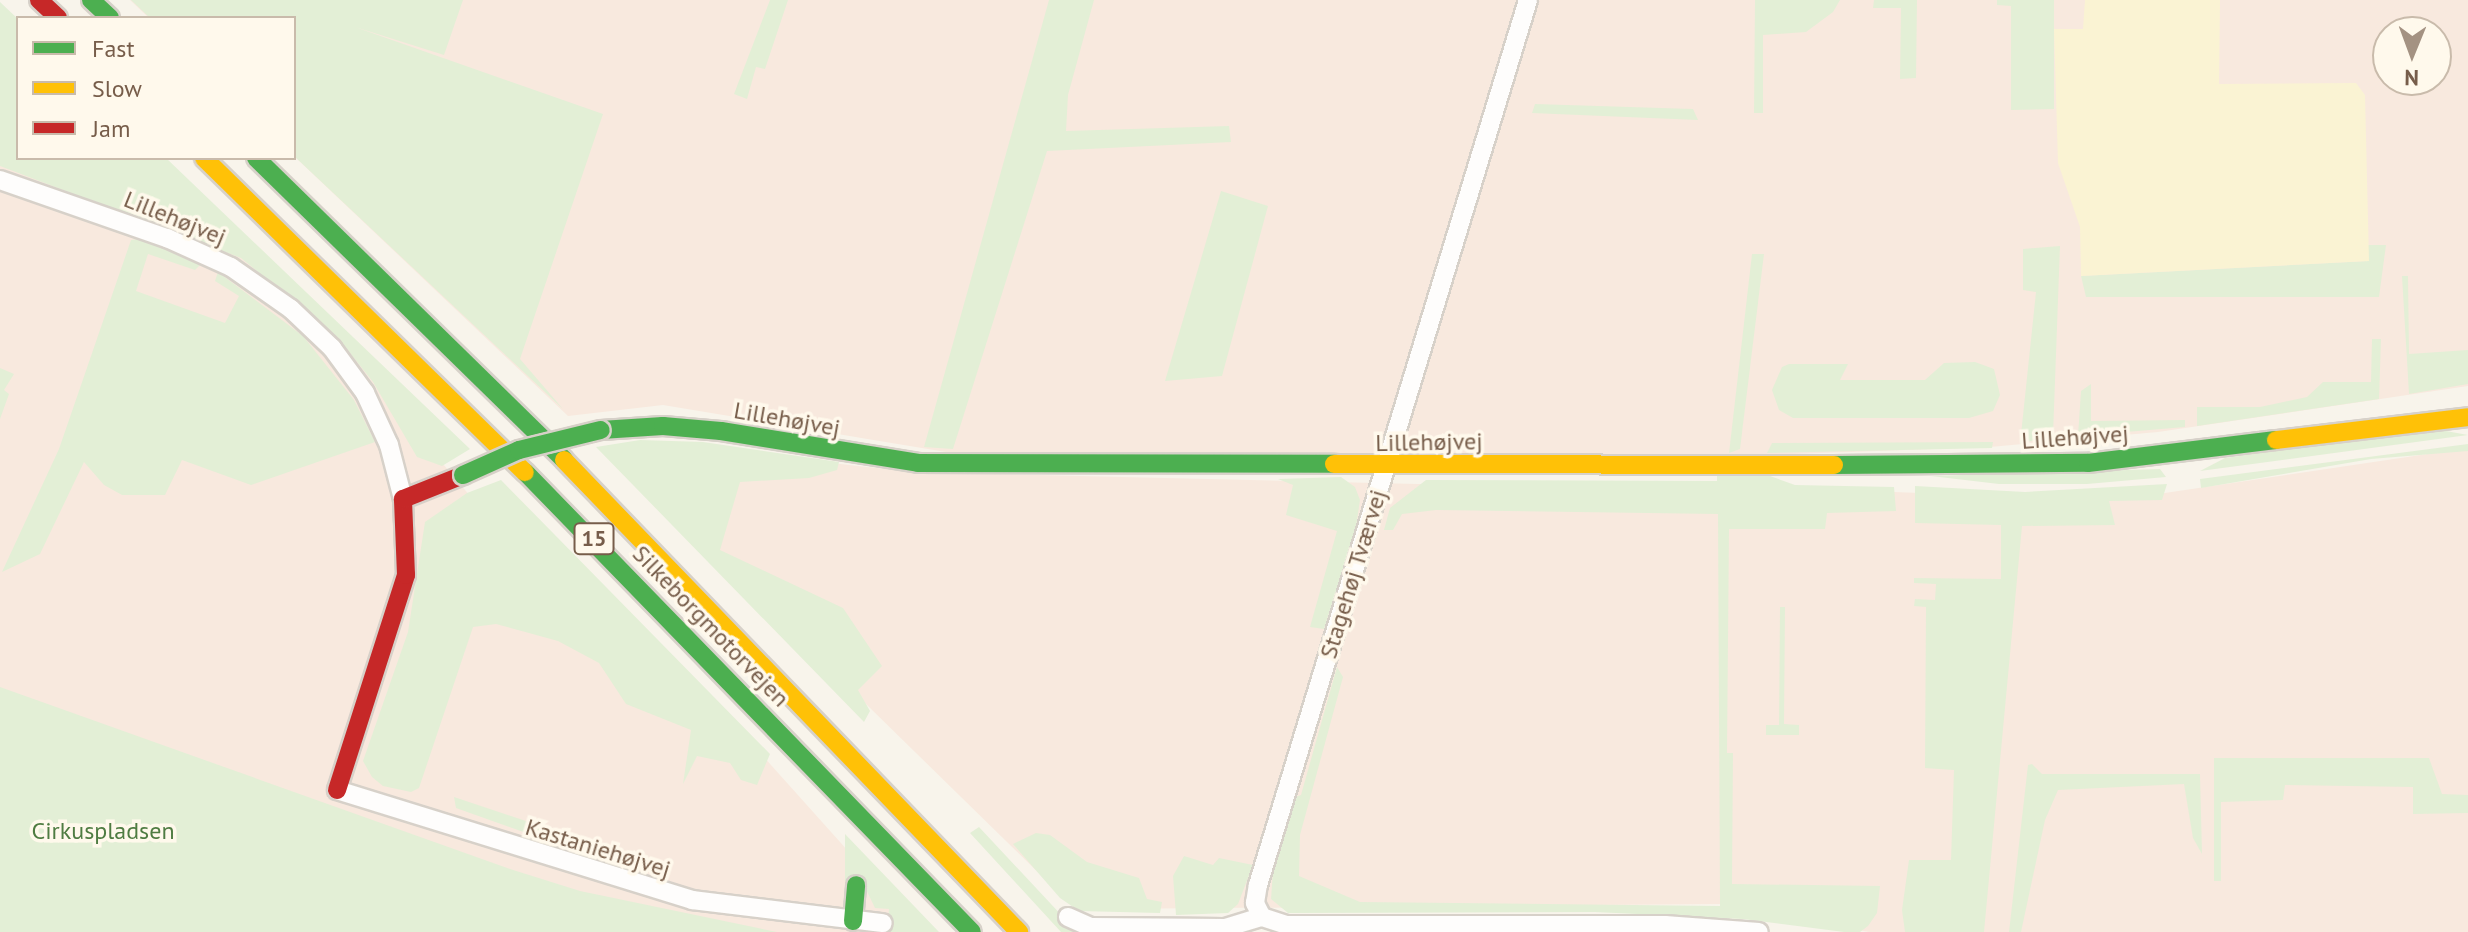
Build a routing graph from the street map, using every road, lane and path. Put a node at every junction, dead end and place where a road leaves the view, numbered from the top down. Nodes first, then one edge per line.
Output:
1 (39, 0) edge
2 (91, 0) edge
3 (1528, 0) edge
4 (56, 16) edge
5 (108, 16) edge
6 (206, 160) edge
7 (258, 160) edge
8 (0, 180) edge
9 (2468, 417) edge
10 (1386, 466) junction
11 (403, 499) junction
12 (337, 790) joint
13 (856, 885) dead end
14 (1068, 917) dead end
15 (1262, 917) junction
16 (853, 921) junction
17 (883, 923) dead end
18 (972, 932) edge
19 (1019, 932) edge
20 (1759, 932) edge

1 - 4 main road
2 - 5 main road
3 - 10 street, Stagehøj Tværvej
6 - 18 main road, Silkeborgmotorvejen / 15
7 - 19 main road, Silkeborgmotorvejen / 15
8 - 11 street, Lillehøjvej
9 - 10 main road, Lillehøjvej
10 - 11 main road, Lillehøjvej, bridge
10 - 15 street, Stagehøj Tværvej
11 - 12 main road, Lillehøjvej
12 - 16 street, Kastaniehøjvej
13 - 16 main road
14 - 15 street
15 - 20 street
16 - 17 street, Kastaniehøjvej

